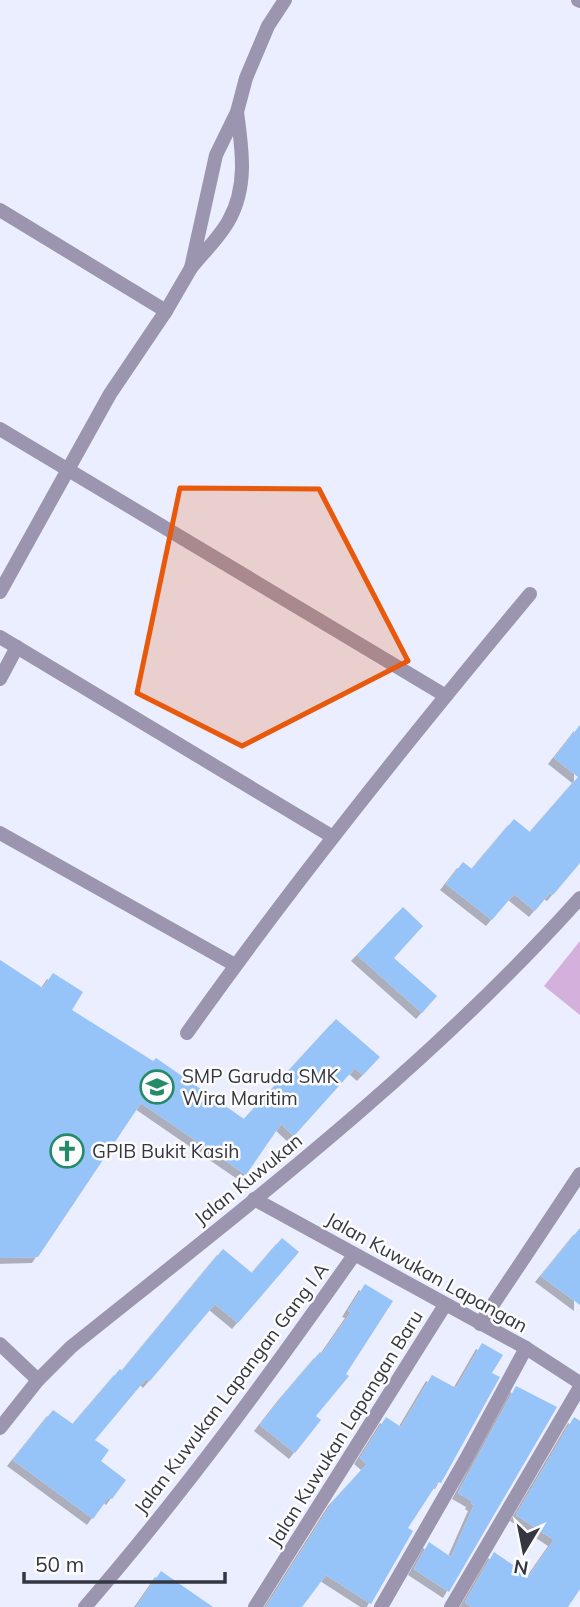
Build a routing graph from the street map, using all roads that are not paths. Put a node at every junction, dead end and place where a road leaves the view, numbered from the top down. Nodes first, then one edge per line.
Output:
1 (285, 0) edge
2 (237, 112) junction
3 (0, 210) edge
4 (191, 268) junction
5 (166, 311) junction
6 (0, 429) edge
7 (68, 470) junction
8 (0, 592) edge
9 (530, 594) dead end
10 (0, 637) edge
11 (17, 648) junction
12 (0, 679) edge
13 (446, 696) junction
14 (0, 833) edge
15 (333, 837) junction
16 (580, 898) edge
17 (235, 965) junction
18 (187, 1033) dead end
19 (580, 1174) edge
20 (254, 1199) junction
21 (354, 1255) junction
22 (445, 1305) junction
23 (480, 1324) junction
24 (0, 1344) edge
25 (526, 1348) junction
26 (38, 1380) junction
27 (580, 1385) edge
28 (0, 1428) edge
29 (85, 1607) edge
30 (255, 1607) edge
31 (381, 1607) edge
32 (451, 1607) edge

1 - 2 street
2 - 4 street
2 - 4 street
3 - 5 street
4 - 5 street
5 - 7 street
6 - 7 street
7 - 8 street
7 - 13 street
9 - 13 street
10 - 11 street
11 - 12 street
11 - 15 street
13 - 15 street
14 - 17 street
15 - 17 street
16 - 20 street, Jalan Kuwukan
17 - 18 street
19 - 23 street
20 - 21 street, Jalan Kuwukan Lapangan
20 - 26 street, Jalan Kuwukan
21 - 22 street, Jalan Kuwukan Lapangan
21 - 29 street, Jalan Kuwukan Lapangan Gang I A
22 - 23 street, Jalan Kuwukan Lapangan
22 - 30 street, Jalan Kuwukan Lapangan Baru
23 - 25 street, Jalan Kuwukan Lapangan
24 - 26 street
25 - 27 street, Jalan Kuwukan Lapangan
25 - 31 street
26 - 28 street, Jalan Kuwukan
27 - 32 street

